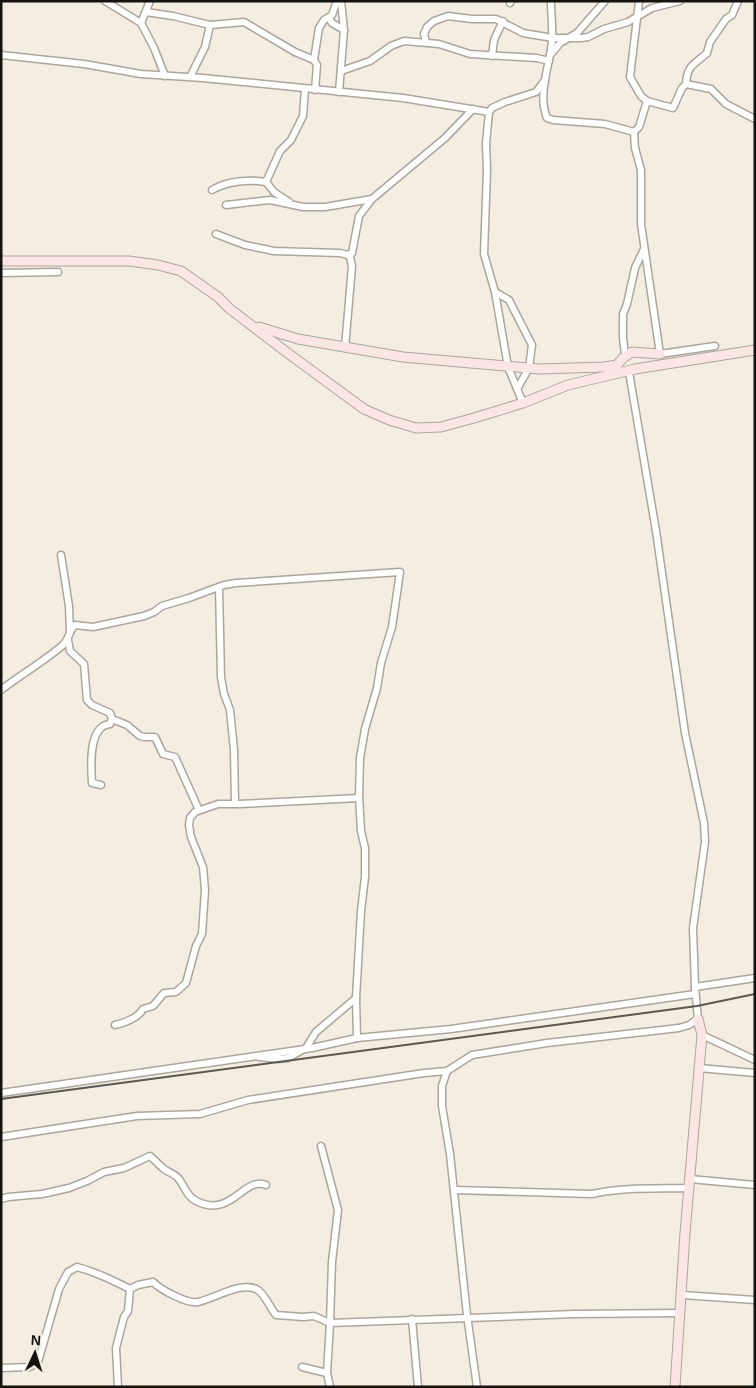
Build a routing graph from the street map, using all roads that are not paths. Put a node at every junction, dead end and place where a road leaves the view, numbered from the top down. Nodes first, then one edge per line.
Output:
1 (105, 1) edge
2 (150, 1) edge
3 (337, 1) edge
4 (341, 1) edge
5 (551, 1) edge
6 (605, 1) edge
7 (639, 1) edge
8 (738, 1) edge
9 (675, 2) edge
10 (146, 12) junction
11 (329, 18) junction
12 (637, 18) junction
13 (502, 21) junction
14 (141, 23) junction
15 (210, 25) junction
16 (344, 30) junction
17 (553, 38) junction
18 (568, 38) junction
19 (426, 42) junction
20 (1, 54) edge
21 (492, 56) junction
22 (550, 59) junction
23 (314, 60) junction
24 (341, 71) junction
25 (165, 76) junction
26 (190, 77) junction
27 (545, 80) junction
28 (686, 84) junction
29 (306, 89) junction
30 (315, 90) junction
31 (339, 92) junction
32 (647, 102) junction
33 (472, 109) junction
34 (489, 112) junction
35 (755, 119) edge
36 (634, 132) junction
37 (266, 182) junction
38 (212, 190) dead end
39 (372, 199) junction
40 (348, 203) junction
41 (292, 204) junction
42 (226, 205) dead end
43 (360, 214) junction
44 (216, 234) dead end
45 (644, 248) junction
46 (348, 255) junction
47 (1, 261) edge
48 (58, 272) dead end
49 (1, 273) edge
50 (495, 292) junction
51 (253, 325) junction
52 (715, 346) dead end
53 (345, 348) junction
54 (755, 350) edge
55 (660, 354) junction
56 (625, 356) junction
57 (508, 367) junction
58 (529, 368) junction
59 (629, 372) junction
60 (517, 389) junction
61 (523, 403) junction
62 (61, 555) dead end
63 (219, 587) junction
64 (69, 637) junction
65 (1, 690) edge
66 (112, 719) junction
67 (100, 785) dead end
68 (359, 798) junction
69 (235, 804) junction
70 (199, 810) junction
71 (755, 978) edge
72 (695, 991) junction
73 (356, 998) junction
74 (698, 1019) junction
75 (115, 1025) dead end
76 (702, 1035) junction
77 (357, 1038) junction
78 (306, 1048) junction
79 (755, 1060) edge
80 (699, 1068) junction
81 (447, 1071) junction
82 (755, 1073) edge
83 (1, 1093) edge
84 (1, 1137) edge
85 (320, 1146) dead end
86 (690, 1184) junction
87 (266, 1185) dead end
88 (755, 1185) edge
89 (454, 1190) junction
90 (1, 1199) edge
91 (130, 1289) junction
92 (682, 1295) junction
93 (755, 1300) edge
94 (680, 1314) junction
95 (468, 1318) junction
96 (412, 1319) junction
97 (330, 1323) junction
98 (302, 1367) dead end
99 (1, 1368) edge
100 (327, 1372) junction
101 (118, 1387) edge
102 (330, 1387) edge
103 (418, 1387) edge
104 (477, 1387) edge
105 (675, 1387) edge

1 - 14 street
2 - 10 street
3 - 11 street
4 - 16 street
5 - 17 street
6 - 18 street
7 - 12 street
8 - 28 street
9 - 12 street
10 - 14 street
10 - 15 street
11 - 16 street
11 - 23 street
12 - 18 street
12 - 32 street
13 - 17 street
13 - 19 street
13 - 21 street
14 - 25 street
15 - 23 street
15 - 26 street
16 - 24 street
17 - 18 street
17 - 22 street
18 - 22 street
19 - 21 street
19 - 24 street
20 - 25 street
21 - 22 street
22 - 27 street
23 - 30 street
24 - 31 street
25 - 26 street
26 - 29 street
27 - 34 street
27 - 36 street
28 - 32 street
28 - 35 street
29 - 30 street
29 - 37 street
30 - 31 street
31 - 33 street
32 - 36 street
33 - 34 street
33 - 39 street
34 - 50 street
36 - 45 street
37 - 38 street
37 - 41 street
39 - 40 street
39 - 43 street
40 - 41 street
40 - 43 street
41 - 42 street
43 - 46 street
44 - 46 street
45 - 55 street
45 - 56 street
46 - 53 street
47 - 51 street
48 - 49 street
50 - 57 street
50 - 58 street
51 - 53 street
51 - 61 street
52 - 55 street
53 - 57 street
54 - 59 street
55 - 56 street
56 - 58 street
57 - 58 street
57 - 60 street
58 - 60 street
59 - 61 street
59 - 72 street
60 - 61 street
62 - 64 street
63 - 64 street
63 - 68 street
63 - 69 street
64 - 65 street
64 - 66 street
66 - 67 street
66 - 70 street
68 - 69 street
68 - 73 street
69 - 70 street
70 - 75 street
71 - 72 street
72 - 74 street
72 - 77 street
73 - 77 street
73 - 78 street
74 - 76 street
74 - 81 street
76 - 79 street
76 - 80 street
77 - 78 street
78 - 83 street
80 - 82 street
80 - 86 street
81 - 84 street
81 - 89 street
85 - 97 street
86 - 88 street
86 - 89 street
86 - 92 street
87 - 90 street
89 - 95 street
91 - 97 street
91 - 99 street
91 - 101 street
92 - 93 street
92 - 94 street
94 - 95 street
94 - 105 street
95 - 96 street
95 - 104 street
96 - 97 street
96 - 103 street
97 - 100 street
98 - 100 street
100 - 102 street

